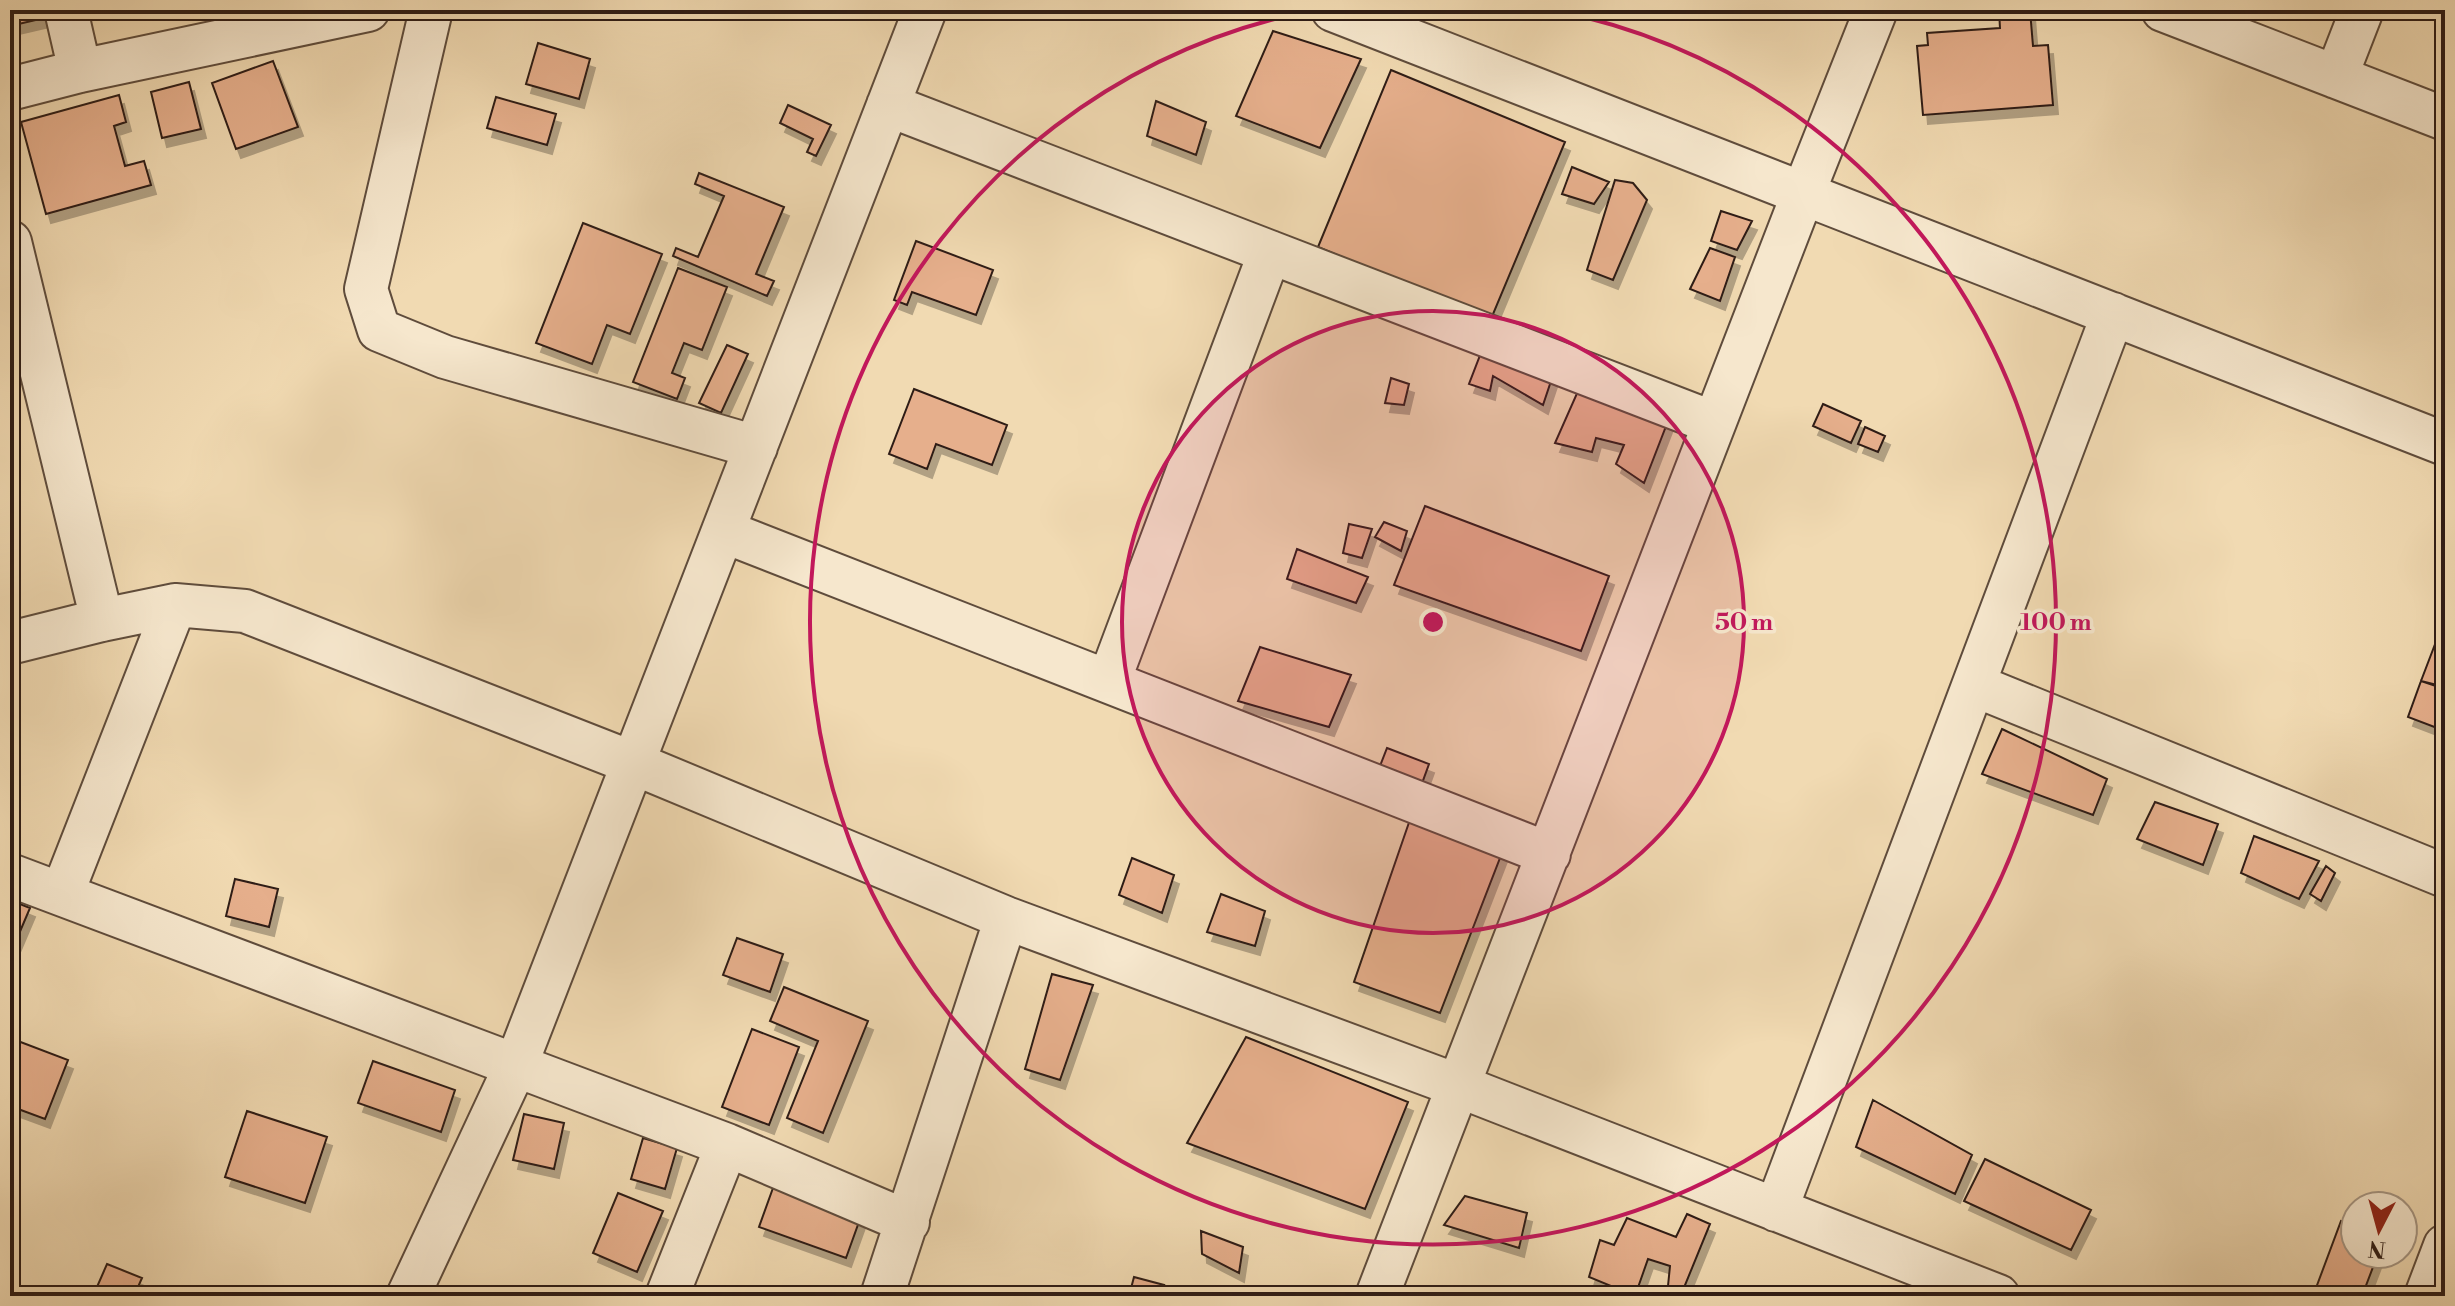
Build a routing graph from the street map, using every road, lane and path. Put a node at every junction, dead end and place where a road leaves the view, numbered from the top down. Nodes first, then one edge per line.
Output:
1 (66, 10) edge
2 (368, 10) edge
3 (431, 10) edge
4 (925, 10) edge
5 (1333, 10) edge
6 (1876, 10) edge
7 (2163, 10) edge
8 (2362, 10) edge
9 (80, 71) junction
10 (2336, 77) junction
11 (10, 89) edge
12 (888, 105) junction
13 (2445, 119) edge
14 (1803, 194) junction
15 (10, 242) edge
16 (1270, 252) junction
17 (2113, 314) junction
18 (1714, 423) junction
19 (2445, 444) edge
20 (756, 447) junction
21 (723, 531) junction
22 (175, 605) junction
23 (102, 620) junction
24 (10, 643) edge
25 (1109, 681) junction
26 (1974, 685) junction
27 (633, 763) junction
28 (1549, 854) junction
29 (10, 875) edge
30 (2445, 876) edge
31 (62, 894) junction
32 (1006, 918) junction
33 (516, 1065) junction
34 (1459, 1086) junction
35 (727, 1145) junction
36 (1776, 1210) junction
37 (908, 1222) junction
38 (2445, 1246) edge
39 (408, 1296) edge
40 (667, 1296) edge
41 (882, 1296) edge
42 (1377, 1296) edge
43 (1998, 1296) edge
44 (2426, 1296) edge

1 - 9 street
2 - 9 street
3 - 20 street
4 - 12 street
5 - 14 street
6 - 14 street
7 - 10 street
8 - 10 street
9 - 11 street
10 - 13 street
12 - 16 street
12 - 20 street
14 - 17 street
14 - 18 street
15 - 23 street
16 - 18 street
16 - 25 street
17 - 19 street
17 - 26 street
18 - 28 street
20 - 21 street
21 - 25 street
21 - 27 street
22 - 23 street
22 - 27 street
22 - 31 street
23 - 24 street
25 - 28 street
26 - 30 street
26 - 36 street
27 - 32 street
27 - 33 street
28 - 34 street
29 - 31 street
31 - 33 street
32 - 34 street
32 - 37 street
33 - 35 street
33 - 39 street
34 - 36 street
34 - 42 street
35 - 37 street
35 - 40 street
36 - 43 street
37 - 41 street
38 - 44 street

